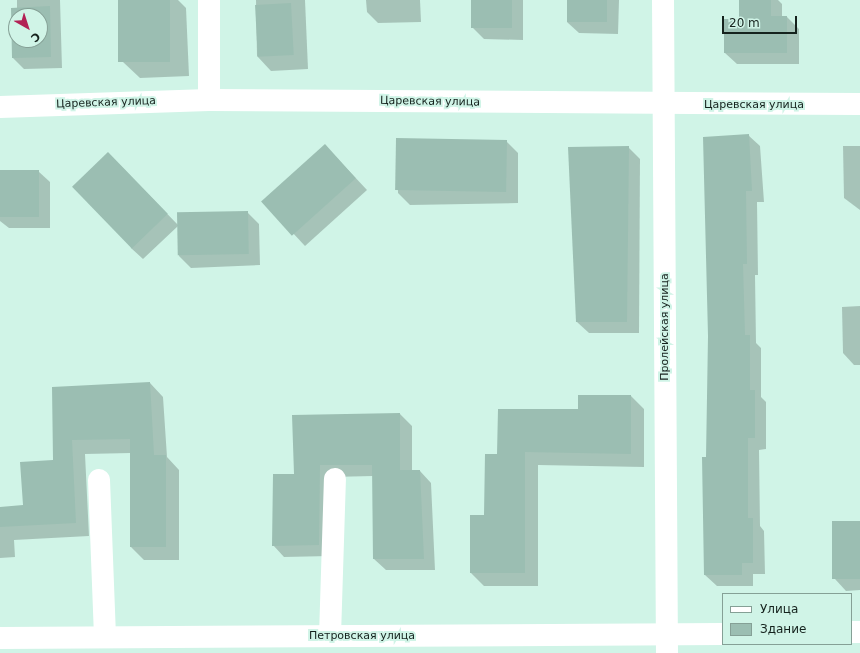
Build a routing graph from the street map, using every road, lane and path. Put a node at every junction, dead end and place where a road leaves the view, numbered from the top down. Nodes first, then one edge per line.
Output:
1 (209, 0) edge
2 (663, 0) edge
3 (209, 100) junction
4 (860, 104) edge
5 (663, 105) junction
6 (0, 107) edge
7 (335, 479) dead end
8 (99, 480) dead end
9 (722, 634) edge
10 (330, 636) junction
11 (105, 637) junction
12 (0, 638) edge
13 (667, 644) edge

1 - 3 street
2 - 5 street, Пролейская улица
3 - 5 street, Царевская улица
3 - 6 street, Царевская улица
4 - 5 street, Царевская улица
5 - 13 street, Пролейская улица
7 - 10 street
8 - 11 street
9 - 13 street, Петровская улица
10 - 11 street, Петровская улица
10 - 13 street, Петровская улица
11 - 12 street, Петровская улица

